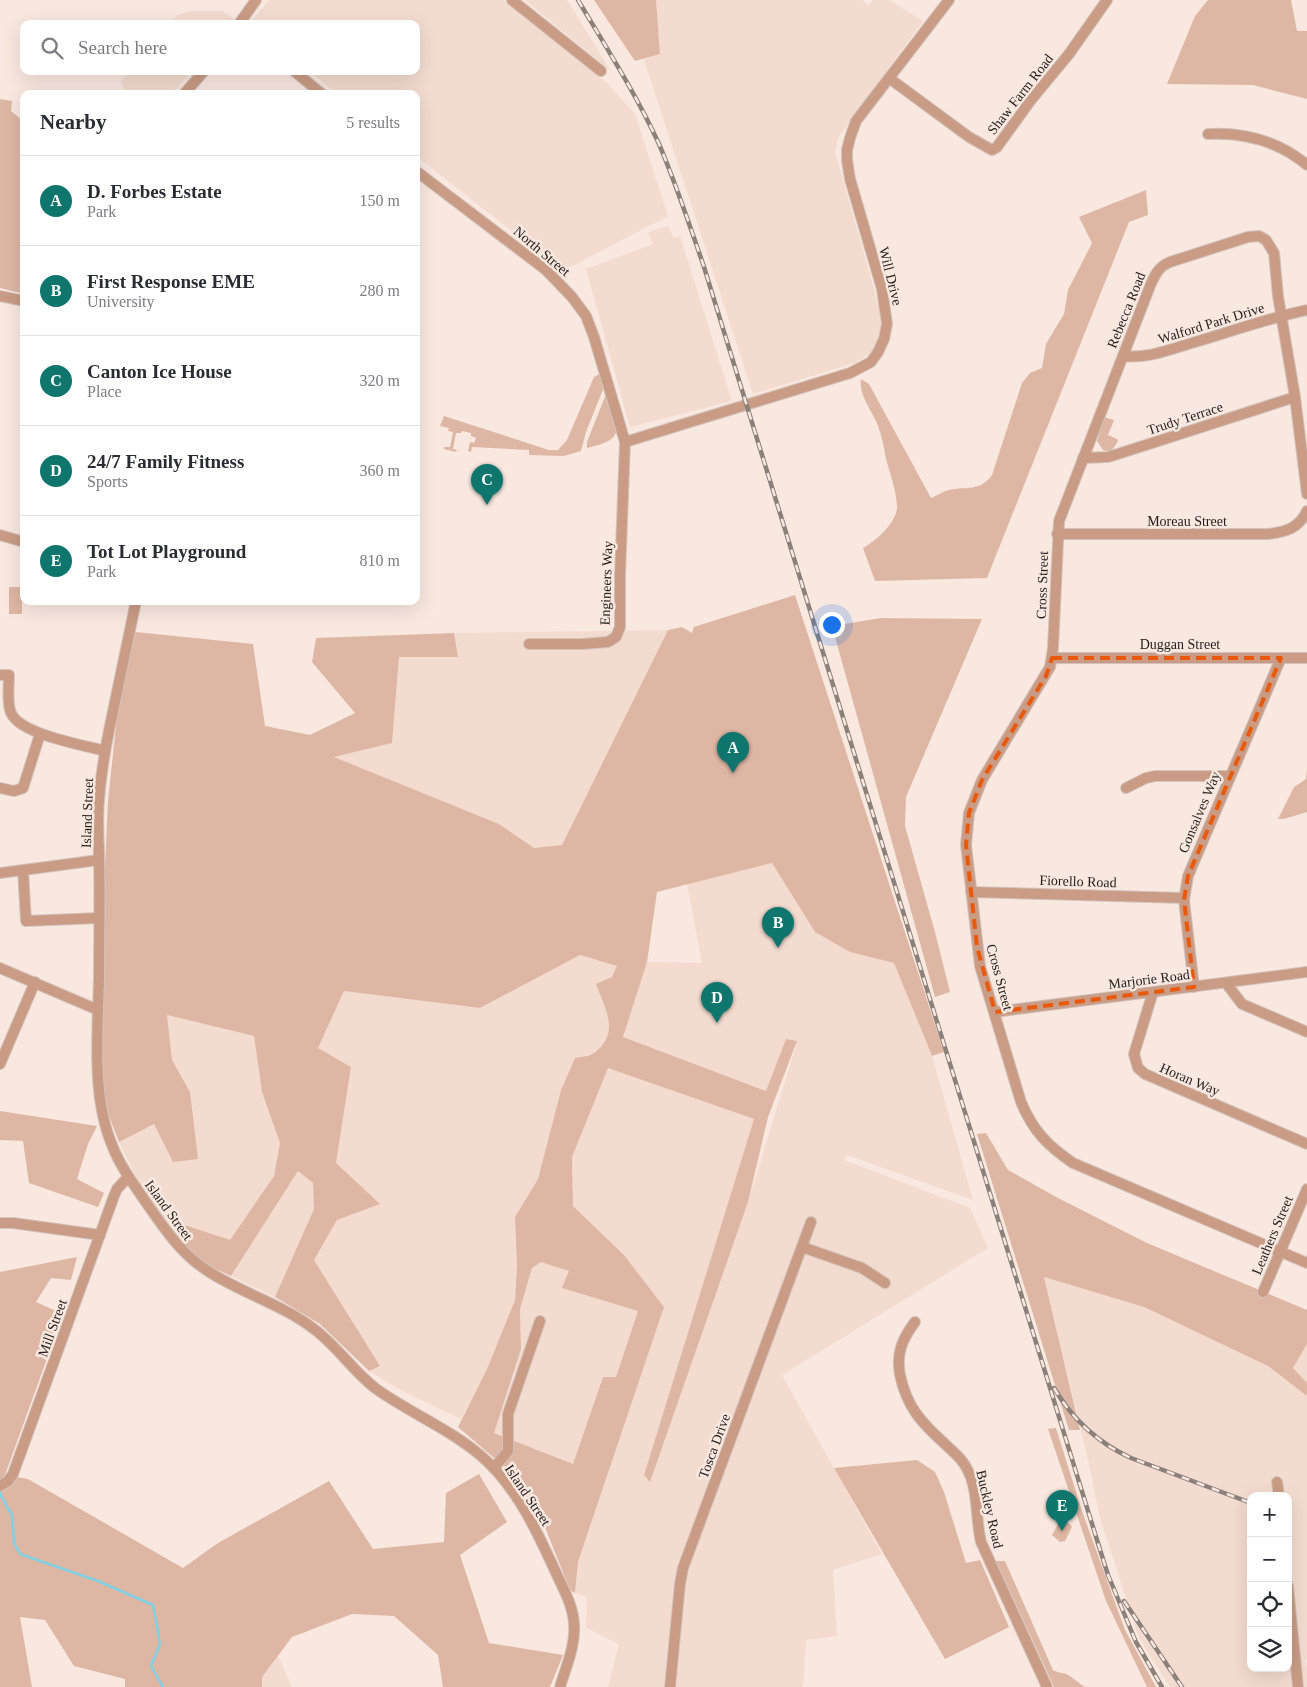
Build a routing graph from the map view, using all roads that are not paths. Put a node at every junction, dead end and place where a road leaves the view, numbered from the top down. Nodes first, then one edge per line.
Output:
1 (256, 0) edge
2 (512, 0) edge
3 (949, 0) edge
4 (1106, 0) edge
5 (242, 20) edge
6 (600, 71) dead end
7 (201, 75) edge
8 (299, 75) edge
9 (889, 78) junction
10 (187, 90) edge
11 (317, 90) edge
12 (1208, 134) dead end
13 (1307, 165) edge
14 (420, 174) edge
15 (0, 296) edge
16 (20, 301) edge
17 (1307, 310) edge
18 (1282, 316) junction
19 (1123, 356) junction
20 (1295, 397) junction
21 (626, 442) junction
22 (1083, 458) junction
23 (1307, 494) edge
24 (1307, 511) edge
25 (1061, 514) joint
26 (1058, 534) junction
27 (0, 535) edge
28 (20, 541) edge
29 (135, 605) edge
30 (529, 644) dead end
31 (1052, 658) junction
32 (1281, 658) junction
33 (1307, 658) edge
34 (0, 675) edge
35 (40, 734) junction
36 (105, 751) junction
37 (1230, 776) junction
38 (0, 788) edge
39 (1126, 788) dead end
40 (99, 860) junction
41 (23, 870) junction
42 (0, 873) edge
43 (971, 892) junction
44 (1184, 898) junction
45 (99, 918) junction
46 (0, 968) edge
47 (1307, 972) edge
48 (35, 982) junction
49 (1226, 982) junction
50 (1194, 987) junction
51 (1153, 992) junction
52 (98, 1010) junction
53 (995, 1012) junction
54 (1307, 1032) edge
55 (0, 1064) edge
56 (1307, 1144) edge
57 (128, 1177) junction
58 (1307, 1189) edge
59 (811, 1222) dead end
60 (0, 1224) edge
61 (100, 1235) junction
62 (802, 1247) junction
63 (1280, 1251) junction
64 (1307, 1262) edge
65 (885, 1283) dead end
66 (1263, 1292) dead end
67 (540, 1321) dead end
68 (915, 1322) dead end
69 (494, 1468) junction
70 (1277, 1482) dead end
71 (1, 1485) edge
72 (1278, 1492) edge
73 (1292, 1626) edge
74 (560, 1687) edge
75 (670, 1687) edge
76 (1047, 1687) edge
77 (1298, 1687) edge

1 - 5 street
2 - 6 street
3 - 9 street, Will Drive
4 - 9 street, Shaw Farm Road
7 - 10 street
8 - 11 street
9 - 21 street, Will Drive
12 - 13 street
14 - 21 street, North Street
15 - 16 street
17 - 18 street, Walford Park Drive
18 - 19 street, Walford Park Drive
18 - 19 street, Rebecca Road
18 - 20 street
19 - 22 street, Rebecca Road
20 - 22 street, Trudy Terrace
20 - 23 street
21 - 30 street, Engineers Way
22 - 25 street, Rebecca Road
24 - 26 street, Moreau Street
25 - 26 street, Cross Street
26 - 31 street, Cross Street
27 - 28 street
29 - 36 street, Island Street
31 - 32 street, Duggan Street
31 - 43 street, Cross Street
32 - 33 street, Duggan Street
32 - 37 street, Gonsalves Way
34 - 35 street
35 - 36 street
35 - 38 street
36 - 40 street, Island Street
37 - 39 street
37 - 44 street, Gonsalves Way
40 - 41 street
40 - 45 street, Island Street
41 - 42 street
41 - 45 street
43 - 44 street, Fiorello Road
43 - 53 street, Cross Street
44 - 50 street, Gonsalves Way
45 - 52 street, Island Street
46 - 48 street
47 - 49 street, Marjorie Road
48 - 52 street
48 - 55 street
49 - 50 street, Marjorie Road
49 - 54 street
50 - 51 street, Marjorie Road
51 - 53 street, Marjorie Road
51 - 56 street, Horan Way
52 - 57 street, Island Street
53 - 63 street, Cross Street
57 - 61 street, Mill Street
57 - 69 street, Island Street
58 - 63 street, Leathers Street
59 - 62 street, Tosca Drive
60 - 61 street
61 - 71 street, Mill Street
62 - 65 street
62 - 75 street, Tosca Drive
63 - 64 street, Cross Street
63 - 66 street, Leathers Street
67 - 69 street
68 - 76 street, Buckley Road
69 - 74 street, Island Street
70 - 72 street
73 - 77 street

